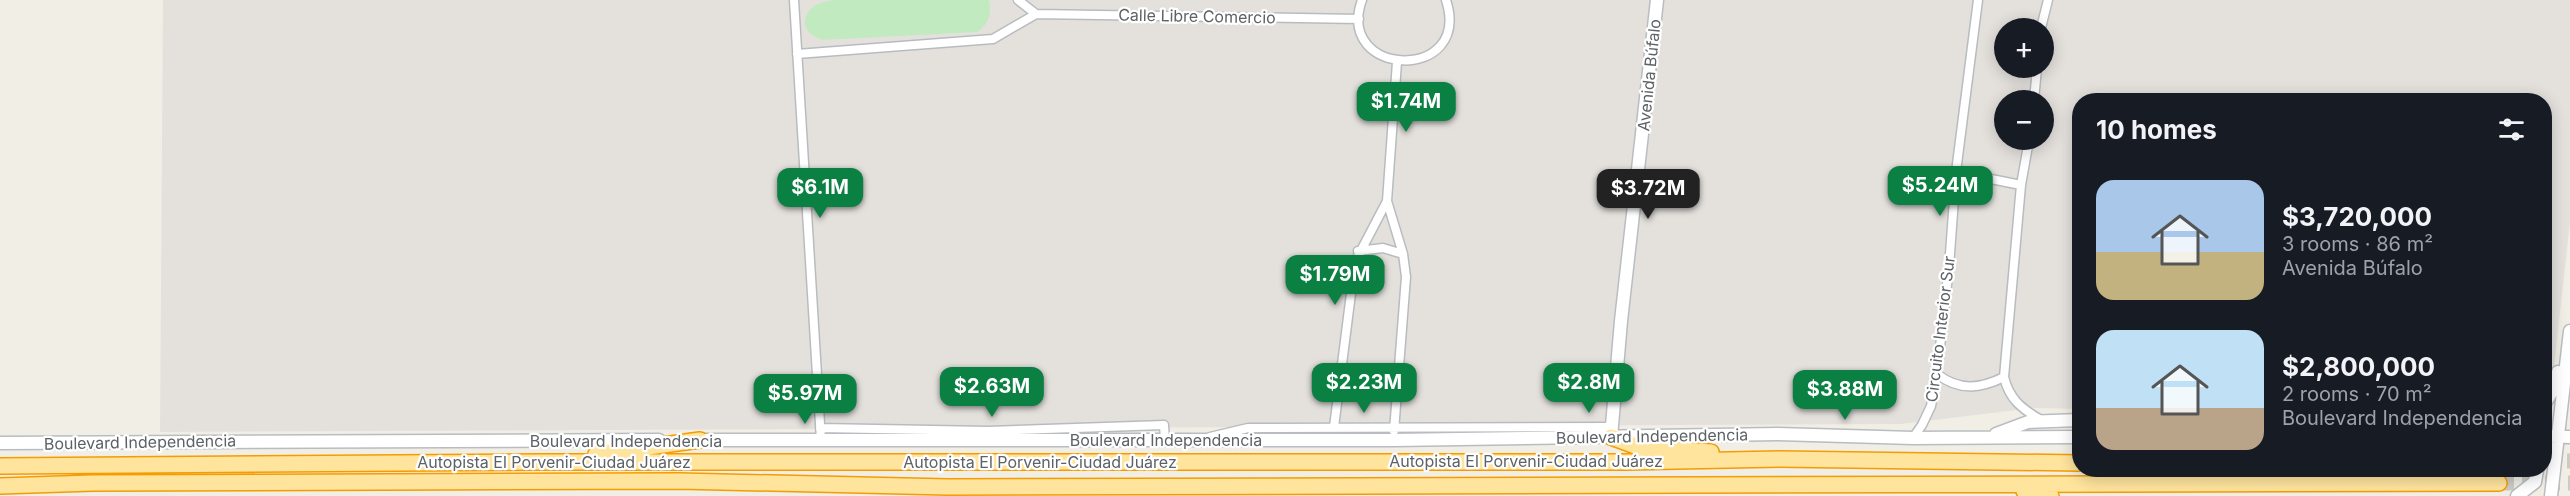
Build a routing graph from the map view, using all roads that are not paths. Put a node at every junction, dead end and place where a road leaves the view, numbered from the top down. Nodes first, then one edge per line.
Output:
1 (794, 0) edge
2 (1018, 0) edge
3 (1362, 0) edge
4 (1446, 0) edge
5 (1657, 0) edge
6 (1978, 0) edge
7 (2048, 0) edge
8 (1036, 14) junction
9 (2044, 18) edge
10 (1359, 19) junction
11 (797, 54) junction
12 (1397, 62) junction
13 (2027, 150) edge
14 (1956, 172) junction
15 (2021, 185) junction
16 (1387, 201) junction
17 (1358, 251) junction
18 (1403, 254) junction
19 (2570, 331) edge
20 (2568, 349) junction
21 (1937, 374) junction
22 (2004, 377) junction
23 (2552, 391) edge
24 (2041, 420) junction
25 (2072, 420) edge
26 (1334, 427) junction
27 (1394, 427) junction
28 (2552, 427) edge
29 (1611, 432) junction
30 (1566, 433) junction
31 (820, 434) junction
32 (1358, 434) junction
33 (959, 435) junction
34 (2072, 437) edge
35 (2552, 437) edge
36 (2570, 437) edge
37 (1913, 438) junction
38 (1987, 438) junction
39 (700, 440) junction
40 (1165, 440) junction
41 (1201, 440) junction
42 (1394, 440) junction
43 (0, 443) edge
44 (2072, 456) edge
45 (1779, 459) junction
46 (539, 462) junction
47 (2046, 463) junction
48 (2072, 463) edge
49 (0, 464) edge
50 (2536, 477) edge
51 (2551, 477) edge
52 (2499, 483) tunnel mouth
53 (1986, 484) junction
54 (1803, 485) junction
55 (0, 486) edge
56 (948, 487) junction
57 (1007, 496) edge
58 (1731, 496) edge
59 (2051, 496) edge
60 (2517, 496) edge
61 (2551, 496) edge

1 - 11 street
2 - 8 street
3 - 10 street
4 - 12 street
5 - 29 main road, Avenida Búfalo
6 - 14 street, Circuito Interior Sur
7 - 9 street
8 - 10 street, Calle Libre Comercio
8 - 11 street
10 - 12 street
11 - 31 street
12 - 16 street
13 - 15 street
14 - 15 street
14 - 21 street, Circuito Interior Sur
15 - 22 street
16 - 17 street
16 - 18 street
17 - 18 street
17 - 26 street
18 - 27 street
19 - 20 main road
20 - 23 main road
20 - 28 main road
21 - 22 street
21 - 37 street, Circuito Interior Sur
22 - 24 street
24 - 25 main road
24 - 38 main road
26 - 32 street
26 - 41 street
27 - 30 street
27 - 32 street
27 - 42 street
29 - 30 main road, Boulevard Independencia
29 - 37 main road, Boulevard Independencia
29 - 45 highway
30 - 42 main road, Boulevard Independencia
31 - 33 main road, Boulevard Independencia
31 - 39 main road, Boulevard Independencia
32 - 41 main road, Boulevard Independencia
32 - 42 main road, Boulevard Independencia
33 - 40 main road, Boulevard Independencia
33 - 40 street
34 - 38 main road, Boulevard Independencia
35 - 36 main road
37 - 38 main road, Boulevard Independencia
39 - 43 main road, Boulevard Independencia
39 - 46 highway
40 - 41 main road, Boulevard Independencia
44 - 47 highway
45 - 46 highway, Autopista El Porvenir-Ciudad Juárez
45 - 47 highway, Autopista El Porvenir-Ciudad Juárez
46 - 49 highway, Autopista El Porvenir-Ciudad Juárez
47 - 48 highway, Autopista El Porvenir-Ciudad Juárez
50 - 60 main road
51 - 61 main road
52 - 53 highway
53 - 54 highway
53 - 59 highway
54 - 56 highway
54 - 58 highway
55 - 56 highway
56 - 57 highway

